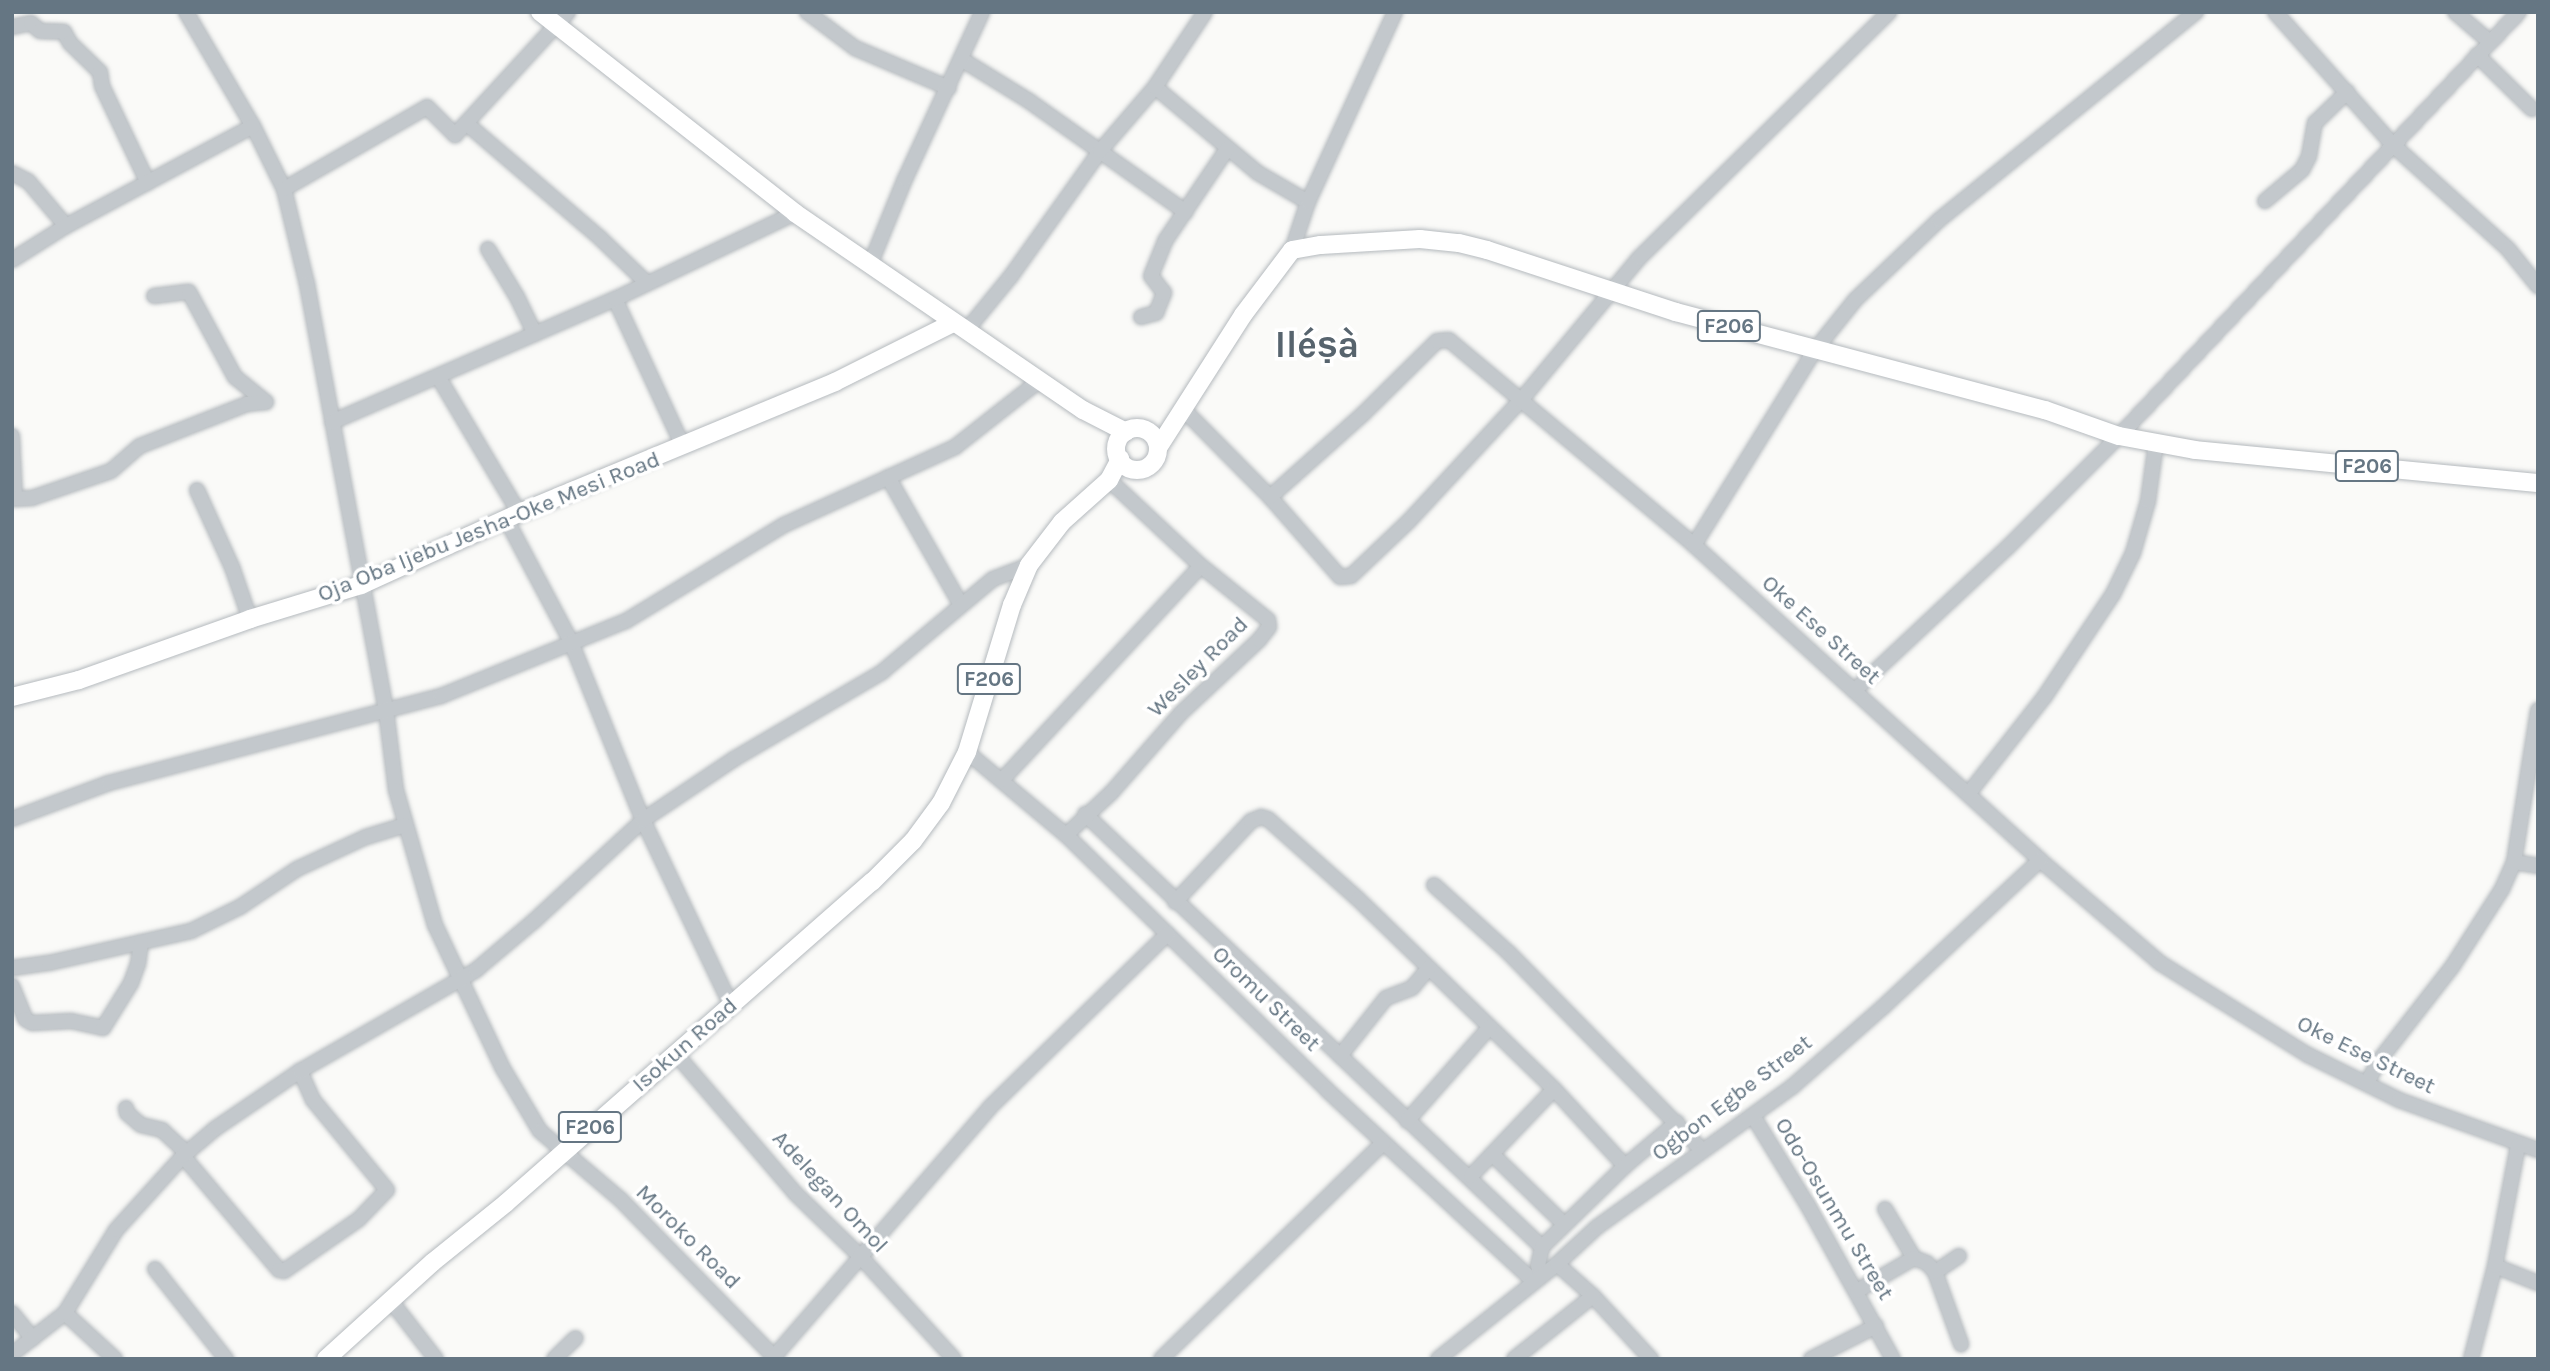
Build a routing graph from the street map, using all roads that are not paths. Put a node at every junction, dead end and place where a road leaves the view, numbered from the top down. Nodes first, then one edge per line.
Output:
1 (24, 12) edge
2 (186, 12) edge
3 (540, 12) edge
4 (807, 12) edge
5 (982, 12) edge
6 (1205, 12) edge
7 (1395, 12) edge
8 (1889, 12) edge
9 (2196, 12) edge
10 (2275, 12) edge
11 (2455, 12) edge
12 (2519, 12) edge
13 (562, 19) edge
14 (12, 27) edge
15 (2490, 42) junction
16 (2477, 55) junction
17 (961, 60) junction
18 (1155, 87) junction
19 (949, 88) junction
20 (2347, 92) junction
21 (2532, 109) dead end
22 (466, 123) junction
23 (253, 126) junction
24 (2393, 145) junction
25 (1227, 149) junction
26 (1100, 151) junction
27 (12, 173) edge
28 (148, 183) junction
29 (284, 189) junction
30 (2265, 201) dead end
31 (1308, 202) junction
32 (1186, 212) junction
33 (795, 213) junction
34 (66, 226) junction
35 (488, 249) dead end
36 (1292, 250) junction
37 (12, 260) edge
38 (870, 265) junction
39 (647, 283) junction
40 (2538, 286) edge
41 (1613, 293) junction
42 (154, 296) dead end
43 (615, 299) junction
44 (1142, 317) dead end
45 (959, 327) junction
46 (535, 334) junction
47 (1815, 349) junction
48 (439, 378) junction
49 (1040, 380) junction
50 (1522, 399) junction
51 (1083, 410) junction
52 (1181, 411) junction
53 (332, 422) junction
54 (1134, 431) junction
55 (12, 436) edge
56 (2119, 436) junction
57 (2160, 444) junction
58 (683, 446) junction
59 (1158, 448) junction
60 (1118, 455) junction
61 (1138, 470) junction
62 (888, 477) junction
63 (1109, 480) junction
64 (2538, 483) edge
65 (197, 490) dead end
66 (1270, 497) junction
67 (14, 499) edge
68 (512, 516) junction
69 (1694, 545) junction
70 (1029, 565) junction
71 (1201, 566) junction
72 (361, 585) junction
73 (961, 605) junction
74 (250, 620) junction
75 (571, 642) junction
76 (1854, 691) junction
77 (12, 697) edge
78 (386, 710) junction
79 (2538, 710) edge
80 (967, 751) junction
81 (1002, 779) junction
82 (1969, 793) junction
83 (1085, 814) junction
84 (12, 818) edge
85 (643, 820) junction
86 (405, 825) junction
87 (1066, 835) junction
88 (2040, 860) junction
89 (2514, 862) junction
90 (2538, 866) edge
91 (1434, 884) dead end
92 (1175, 902) junction
93 (1167, 934) junction
94 (141, 942) junction
95 (12, 968) edge
96 (1429, 968) junction
97 (460, 979) junction
98 (12, 986) edge
99 (732, 1004) junction
100 (1490, 1027) junction
101 (676, 1054) junction
102 (1340, 1056) junction
103 (300, 1071) junction
104 (2367, 1083) junction
105 (1554, 1089) junction
106 (126, 1108) dead end
107 (1753, 1116) junction
108 (1407, 1121) junction
109 (1677, 1122) junction
110 (1383, 1143) junction
111 (2518, 1145) junction
112 (1701, 1149) junction
113 (2538, 1150) edge
114 (564, 1151) junction
115 (1492, 1154) junction
116 (185, 1155) junction
117 (1625, 1166) junction
118 (1471, 1176) junction
119 (1885, 1209) dead end
120 (1564, 1224) junction
121 (1542, 1247) junction
122 (860, 1256) junction
123 (1959, 1256) dead end
124 (1914, 1258) junction
125 (1557, 1264) junction
126 (2494, 1266) junction
127 (155, 1269) dead end
128 (1935, 1272) junction
129 (1537, 1278) junction
130 (2538, 1283) edge
131 (1857, 1291) junction
132 (1593, 1296) junction
133 (391, 1301) junction
134 (12, 1313) edge
135 (65, 1313) junction
136 (1876, 1326) junction
137 (576, 1338) dead end
138 (33, 1339) junction
139 (1961, 1344) dead end
140 (12, 1354) edge
141 (774, 1358) edge
142 (115, 1359) edge
143 (226, 1359) edge
144 (326, 1359) edge
145 (436, 1359) edge
146 (554, 1359) edge
147 (954, 1359) edge
148 (1161, 1359) edge
149 (1438, 1359) edge
150 (1514, 1359) edge
151 (1651, 1359) edge
152 (1811, 1359) edge
153 (1893, 1359) edge
154 (2471, 1359) edge

1 - 14 street
2 - 23 street, Moroko Road
3 - 13 main road
4 - 19 street
5 - 17 street
6 - 18 street
7 - 31 street
8 - 41 street
9 - 47 street
10 - 20 street
11 - 15 street
12 - 15 street
13 - 22 street
13 - 33 main road
14 - 28 street
15 - 16 street
16 - 21 street
16 - 24 street
17 - 19 street
17 - 26 street
18 - 25 street
18 - 26 street
19 - 38 street
20 - 24 street
20 - 30 street
22 - 29 street
22 - 39 street
23 - 28 street
23 - 29 street, Moroko Road
24 - 40 street
24 - 56 street
25 - 31 street
25 - 32 street
26 - 32 street
26 - 45 street
27 - 34 street
28 - 34 street
29 - 53 street, Moroko Road
31 - 36 street
32 - 44 street
33 - 38 main road
33 - 39 street
34 - 37 street
35 - 46 street
36 - 41 main road, F206
36 - 52 main road, F206
38 - 45 main road
39 - 43 street
41 - 47 main road, F206
41 - 50 street
42 - 67 street
43 - 46 street
43 - 58 street
45 - 49 main road
45 - 58 main road, Oja Oba Ijebu Jesha-Oke Mesi Road
46 - 48 street
47 - 56 main road, F206
47 - 69 street
48 - 53 street
48 - 68 street
49 - 51 main road
49 - 62 street
50 - 66 street, Oke Ese Street
50 - 66 street
50 - 69 street, Oke Ese Street
51 - 54 main road
51 - 60 main road
52 - 54 main road
52 - 59 main road, F206
52 - 66 street
53 - 72 street, Moroko Road
54 - 59 main road
54 - 60 main road, F206
55 - 67 street
56 - 57 main road, F206
56 - 76 street
57 - 64 main road, F206
57 - 82 street
58 - 68 main road, Oja Oba Ijebu Jesha-Oke Mesi Road
59 - 61 main road, F206
60 - 61 main road
60 - 63 main road, F206
61 - 63 main road, F206
62 - 73 street
62 - 75 street
63 - 70 main road, F206
63 - 71 street, Wesley Road
65 - 74 street
68 - 72 main road, Oja Oba Ijebu Jesha-Oke Mesi Road
68 - 75 street
69 - 76 street, Oke Ese Street
70 - 73 street
70 - 80 main road, F206
71 - 81 street
71 - 83 street, Wesley Road
72 - 74 main road, Oja Oba Ijebu Jesha-Oke Mesi Road
72 - 78 street, Moroko Road
73 - 85 street
74 - 77 main road, Oja Oba Ijebu Jesha-Oke Mesi Road
75 - 78 street
75 - 85 street
76 - 82 street, Oke Ese Street
78 - 84 street
78 - 86 street, Moroko Road
79 - 89 street
80 - 81 street, Oromu Street
80 - 99 main road, Isokun Road / F206
81 - 87 street, Oromu Street
82 - 88 street, Oke Ese Street
83 - 87 street, Wesley Road
83 - 92 street
85 - 97 street
85 - 99 street
86 - 94 street
86 - 97 street, Moroko Road
87 - 93 street, Oromu Street
88 - 104 street, Oke Ese Street
88 - 107 street, Ogbon Egbe Street
89 - 90 street
89 - 104 street
91 - 109 street
92 - 96 street
92 - 102 street
93 - 110 street, Oromu Street
93 - 122 street
94 - 95 street
94 - 98 street
96 - 100 street
96 - 102 street
97 - 103 street
97 - 114 street, Moroko Road
99 - 101 main road, Isokun Road / F206
100 - 105 street
100 - 108 street
101 - 114 main road, Isokun Road / F206
101 - 122 street, Adelegan Omol
102 - 108 street
103 - 116 street
103 - 116 street
104 - 111 street, Oke Ese Street
105 - 115 street
105 - 117 street
106 - 116 street
107 - 112 street, Ogbon Egbe Street
107 - 131 street, Odo-Osunmu Street
108 - 118 street
109 - 112 street
109 - 117 street
110 - 129 street, Oromu Street
110 - 148 street
111 - 113 street, Oke Ese Street
111 - 126 street
112 - 125 street, Ogbon Egbe Street
114 - 133 main road, Isokun Road / F206
114 - 141 street, Moroko Road
115 - 118 street
115 - 120 street
116 - 135 street
117 - 120 street
118 - 121 street
119 - 124 street
120 - 121 street
121 - 129 street
122 - 141 street
122 - 147 street, Adelegan Omol
123 - 128 street
124 - 128 street
124 - 131 street
125 - 129 street, Ogbon Egbe Street
125 - 132 street
126 - 130 street
126 - 154 street
127 - 143 street
128 - 139 street
129 - 149 street, Ogbon Egbe Street
131 - 136 street, Odo-Osunmu Street
132 - 150 street
132 - 151 street
133 - 144 main road, Isokun Road / F206
133 - 145 street
134 - 138 street
135 - 138 street
135 - 142 street
136 - 152 street, Odo-Osunmu Street
136 - 153 street, Odo-Osunmu Street
137 - 146 street
138 - 140 street

